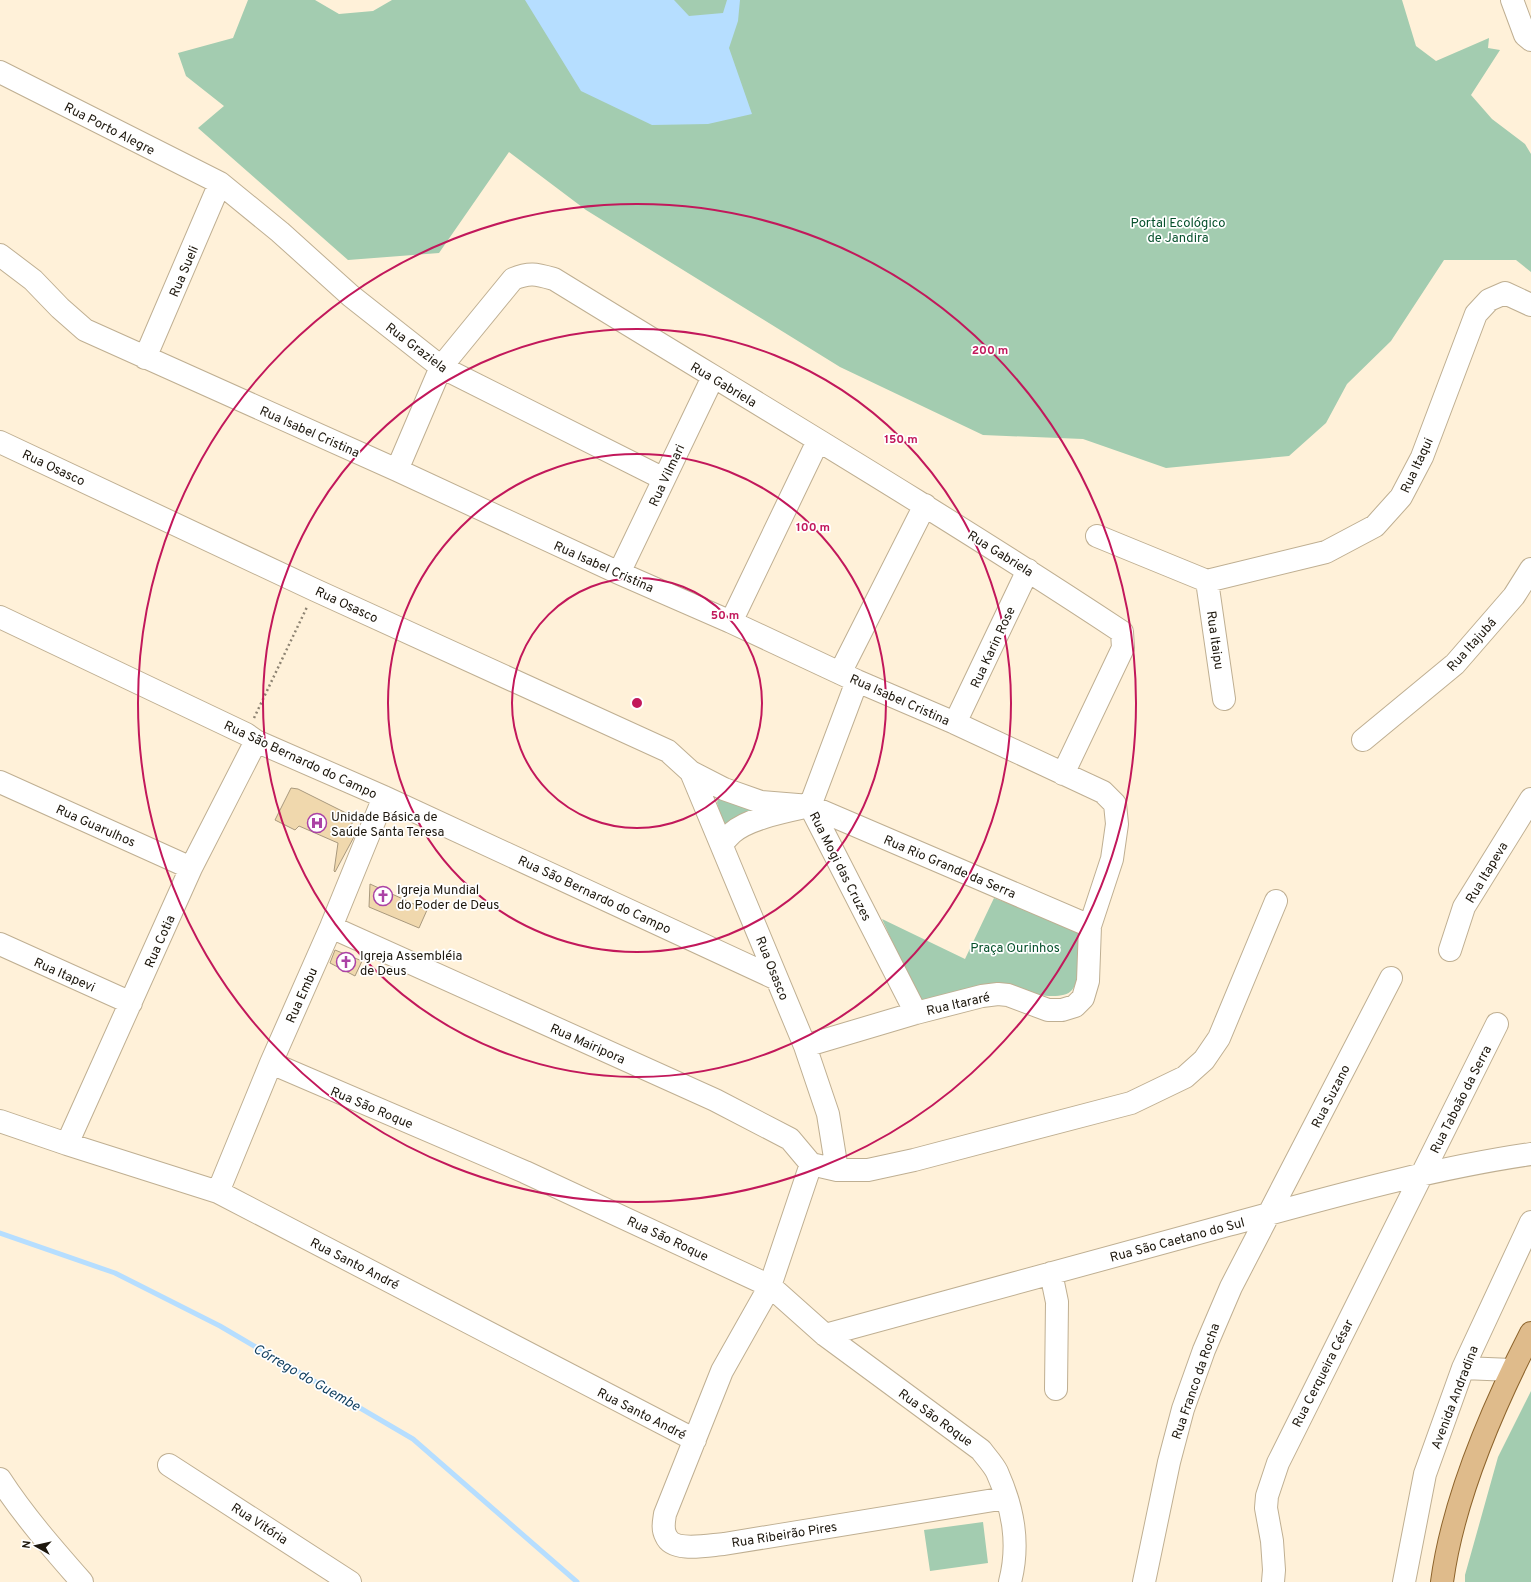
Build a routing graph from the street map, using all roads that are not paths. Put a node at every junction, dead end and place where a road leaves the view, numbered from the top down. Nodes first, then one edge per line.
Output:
1 (1512, 0) edge
2 (1531, 40) edge
3 (0, 72) edge
4 (220, 183) junction
5 (0, 255) edge
6 (1531, 305) edge
7 (146, 358) junction
8 (441, 367) junction
9 (713, 377) junction
10 (818, 441) junction
11 (0, 442) edge
12 (397, 470) junction
13 (664, 479) junction
14 (925, 505) junction
15 (1097, 536) dead end
16 (1531, 569) edge
17 (1028, 570) junction
18 (619, 573) junction
19 (1207, 581) junction
20 (0, 617) edge
21 (731, 622) junction
22 (849, 677) junction
23 (1224, 699) dead end
24 (955, 724) junction
25 (251, 737) junction
26 (1363, 740) dead end
27 (691, 772) junction
28 (1063, 774) junction
29 (0, 782) edge
30 (384, 797) junction
31 (1531, 799) edge
32 (810, 806) junction
33 (722, 844) junction
34 (192, 868) junction
35 (1276, 901) dead end
36 (1090, 926) junction
37 (331, 927) junction
38 (0, 944) edge
39 (1450, 950) dead end
40 (1391, 978) dead end
41 (777, 979) junction
42 (131, 1003) junction
43 (916, 1013) junction
44 (1497, 1024) dead end
45 (805, 1046) junction
46 (271, 1063) junction
47 (0, 1121) edge
48 (67, 1144) junction
49 (1531, 1154) edge
50 (811, 1164) junction
51 (837, 1170) junction
52 (1422, 1174) junction
53 (218, 1192) junction
54 (1269, 1214) junction
55 (1531, 1222) edge
56 (1051, 1273) junction
57 (770, 1286) junction
58 (1531, 1333) edge
59 (825, 1335) junction
60 (1463, 1368) junction
61 (1512, 1370) junction
62 (1056, 1389) dead end
63 (695, 1440) junction
64 (170, 1465) dead end
65 (0, 1479) edge
66 (1006, 1498) junction
67 (82, 1582) edge
68 (350, 1582) edge
69 (1010, 1582) edge
70 (1144, 1582) edge
71 (1273, 1582) edge
72 (1404, 1582) edge
73 (1442, 1582) edge

1 - 2 street
3 - 4 street, Rua Porto Alegre
4 - 7 street, Rua Sueli
4 - 8 street, Rua Graziela
5 - 7 street, Rua Isabel Cristina
6 - 19 street, Rua Itaqui
7 - 12 street, Rua Isabel Cristina
8 - 9 street, Rua Gabriela
8 - 12 street, Rua Gabriela
8 - 13 street, Rua Graziela
9 - 10 street, Rua Gabriela
9 - 13 street, Rua Vilmari
10 - 14 street, Rua Gabriela
10 - 21 street
11 - 27 street, Rua Osasco
12 - 18 street, Rua Isabel Cristina
13 - 18 street, Rua Vilmari
14 - 17 street, Rua Gabriela
14 - 22 street
15 - 19 street
16 - 26 street, Rua Itajubá
17 - 24 street, Rua Karin Rose
17 - 28 street, Rua Gabriela
18 - 21 street, Rua Isabel Cristina
19 - 23 street, Rua Itaipu
20 - 25 street, Rua São Bernardo do Campo
21 - 22 street, Rua Isabel Cristina
22 - 24 street, Rua Isabel Cristina
22 - 32 street
24 - 28 street, Rua Isabel Cristina
25 - 30 street, Rua São Bernardo do Campo
25 - 34 street, Rua Cotia
27 - 32 street, Rua Osasco
27 - 33 street, Rua Osasco
28 - 36 street, Rua Isabel Cristina
29 - 34 street, Rua Guarulhos
30 - 37 street, Rua Embu
30 - 41 street, Rua São Bernardo do Campo
31 - 39 street, Rua Itapeva
32 - 33 street, Rua Mogi das Cruzes
32 - 36 street, Rua Rio Grande da Serra
32 - 43 street, Rua Mogi das Cruzes
33 - 41 street, Rua Osasco
34 - 42 street, Rua Cotia
35 - 51 street
36 - 43 street, Rua Itararé
37 - 46 street, Rua Embu
37 - 50 street, Rua Mairipora
38 - 42 street, Rua Itapevi
40 - 54 street, Rua Suzano
41 - 45 street, Rua Osasco
42 - 48 street, Rua Cotia
43 - 45 street, Rua Itararé
44 - 52 street, Rua Taboão da Serra
45 - 51 street, Rua Osasco
46 - 53 street, Rua Embu
46 - 57 street, Rua São Roque
47 - 48 street, Rua Santo André
48 - 53 street, Rua Santo André
49 - 52 street, Rua São Caetano do Sul
50 - 51 street
50 - 57 street, Rua Ribeirão Pires
52 - 54 street, Rua São Caetano do Sul
52 - 71 street, Rua Cerqueira César
53 - 63 street, Rua Santo André
54 - 56 street, Rua São Caetano do Sul
54 - 70 street, Rua Franco da Rocha
55 - 60 street, Avenida Andradina
56 - 59 street, Rua São Caetano do Sul
56 - 62 street
57 - 59 street, Rua São Roque
57 - 63 street, Rua Ribeirão Pires
58 - 61 main road
59 - 66 street, Rua São Roque
60 - 61 street
60 - 72 street, Avenida Andradina
61 - 73 main road
63 - 66 street, Rua Ribeirão Pires
64 - 68 street, Rua Vitória
65 - 67 street
66 - 69 street, Rua São Roque

